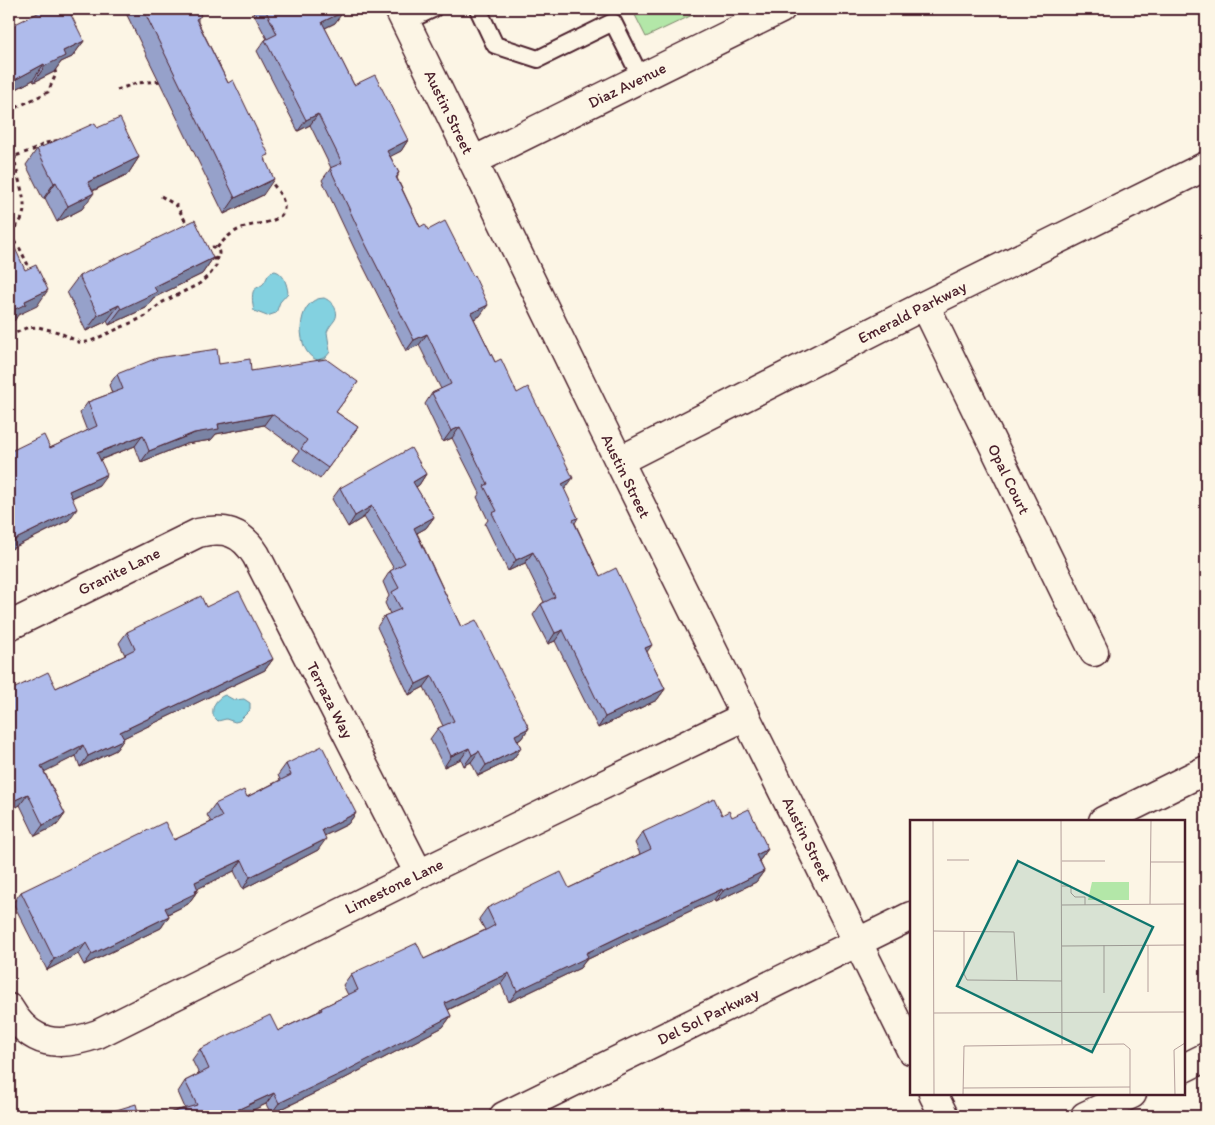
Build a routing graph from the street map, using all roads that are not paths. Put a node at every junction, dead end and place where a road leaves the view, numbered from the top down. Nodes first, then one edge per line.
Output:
1 (433, 9) edge
2 (478, 9) edge
3 (781, 9) edge
4 (402, 16) edge
5 (641, 78) junction
6 (473, 161) junction
7 (1206, 166) edge
8 (925, 305) junction
9 (619, 461) junction
10 (233, 533) joint
11 (9, 626) edge
12 (1094, 652) dead end
13 (746, 716) junction
14 (1206, 770) edge
15 (1104, 820) edge
16 (419, 874) junction
17 (910, 916) edge
18 (858, 942) junction
19 (9, 1008) edge
20 (910, 1048) edge
21 (1206, 1057) edge
22 (1185, 1068) edge
23 (934, 1095) edge
24 (1130, 1095) edge
25 (504, 1116) edge
26 (944, 1116) edge
27 (1085, 1116) edge

1 - 4 lane
2 - 5 lane
3 - 5 street, Diaz Avenue
4 - 6 street, Austin Street
5 - 6 street, Diaz Avenue
6 - 9 street, Austin Street
7 - 8 street, Emerald Parkway
8 - 9 street, Emerald Parkway
8 - 12 street, Opal Court
9 - 13 street, Austin Street
10 - 11 street, Granite Lane
10 - 16 street, Terraza Way
13 - 16 street, Limestone Lane
13 - 18 street, Austin Street
14 - 15 street
16 - 19 street, Limestone Lane
17 - 18 street, Del Sol Parkway
18 - 20 street, Austin Street
18 - 25 street, Del Sol Parkway
21 - 22 street
23 - 26 street
24 - 27 street

